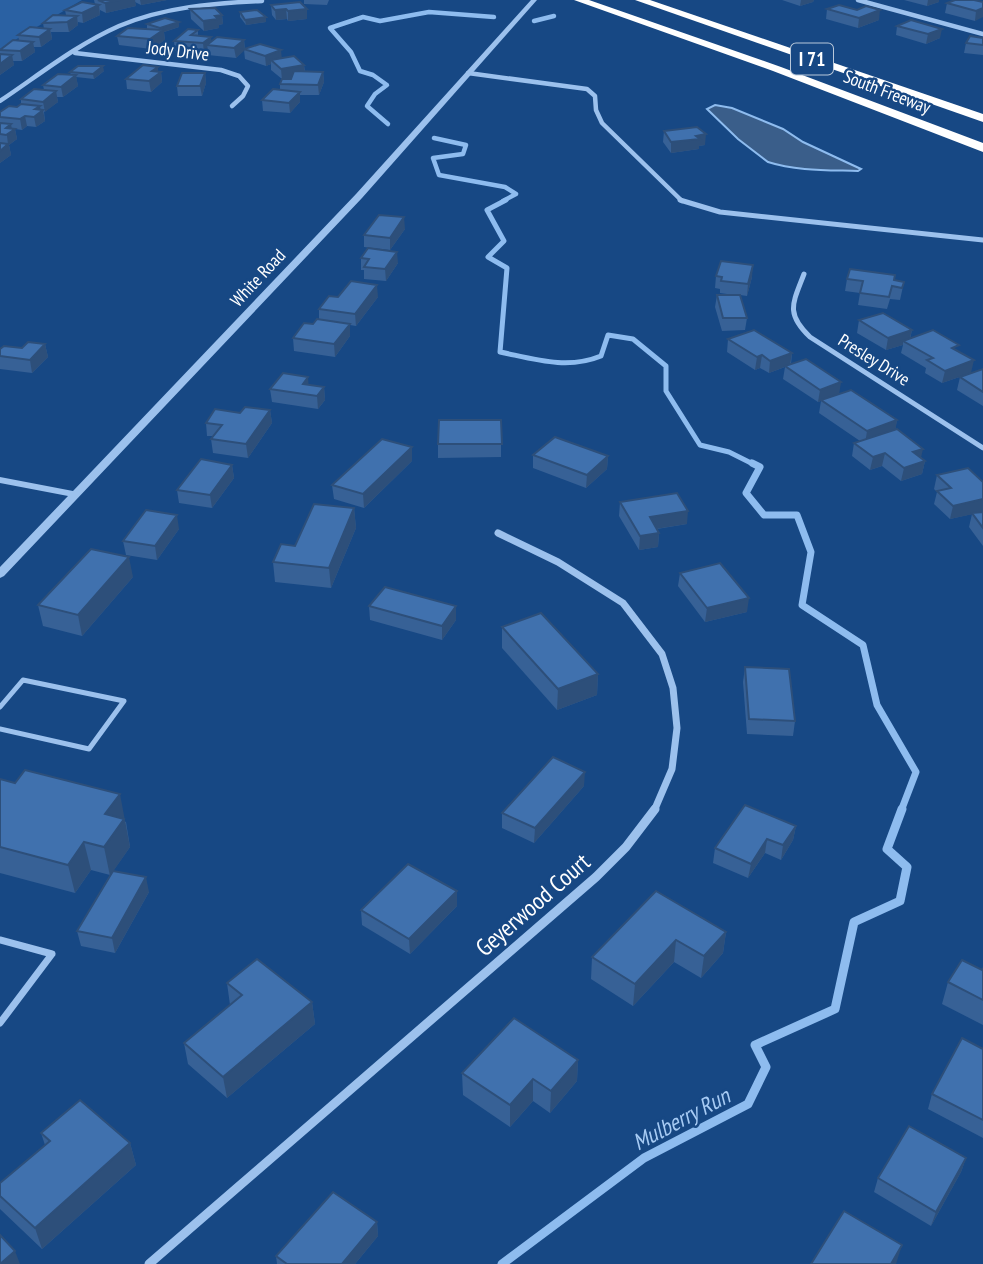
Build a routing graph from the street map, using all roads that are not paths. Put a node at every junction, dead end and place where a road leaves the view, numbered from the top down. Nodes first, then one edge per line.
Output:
1 (534, 0) edge
2 (579, 0) edge
3 (640, 0) edge
4 (858, 0) edge
5 (262, 1) edge
6 (983, 34) edge
7 (74, 53) junction
8 (468, 73) junction
9 (0, 101) edge
10 (232, 106) dead end
11 (983, 118) edge
12 (983, 148) edge
13 (983, 240) edge
14 (804, 274) dead end
15 (983, 448) edge
16 (0, 480) edge
17 (77, 495) junction
18 (498, 533) dead end
19 (0, 574) edge
20 (0, 707) edge
21 (0, 729) edge
22 (0, 940) edge
23 (0, 1023) edge
24 (149, 1264) edge

1 - 8 street, White Road
2 - 12 highway, South Freeway / I 71
3 - 11 highway, South Freeway / I 71
4 - 6 street
5 - 7 street
7 - 9 street
7 - 10 street, Jody Drive
8 - 13 street
8 - 17 street, White Road
14 - 15 street, Presley Drive
16 - 17 street
17 - 19 street, White Road
18 - 24 street, Geyerwood Court
20 - 21 lane
22 - 23 lane

